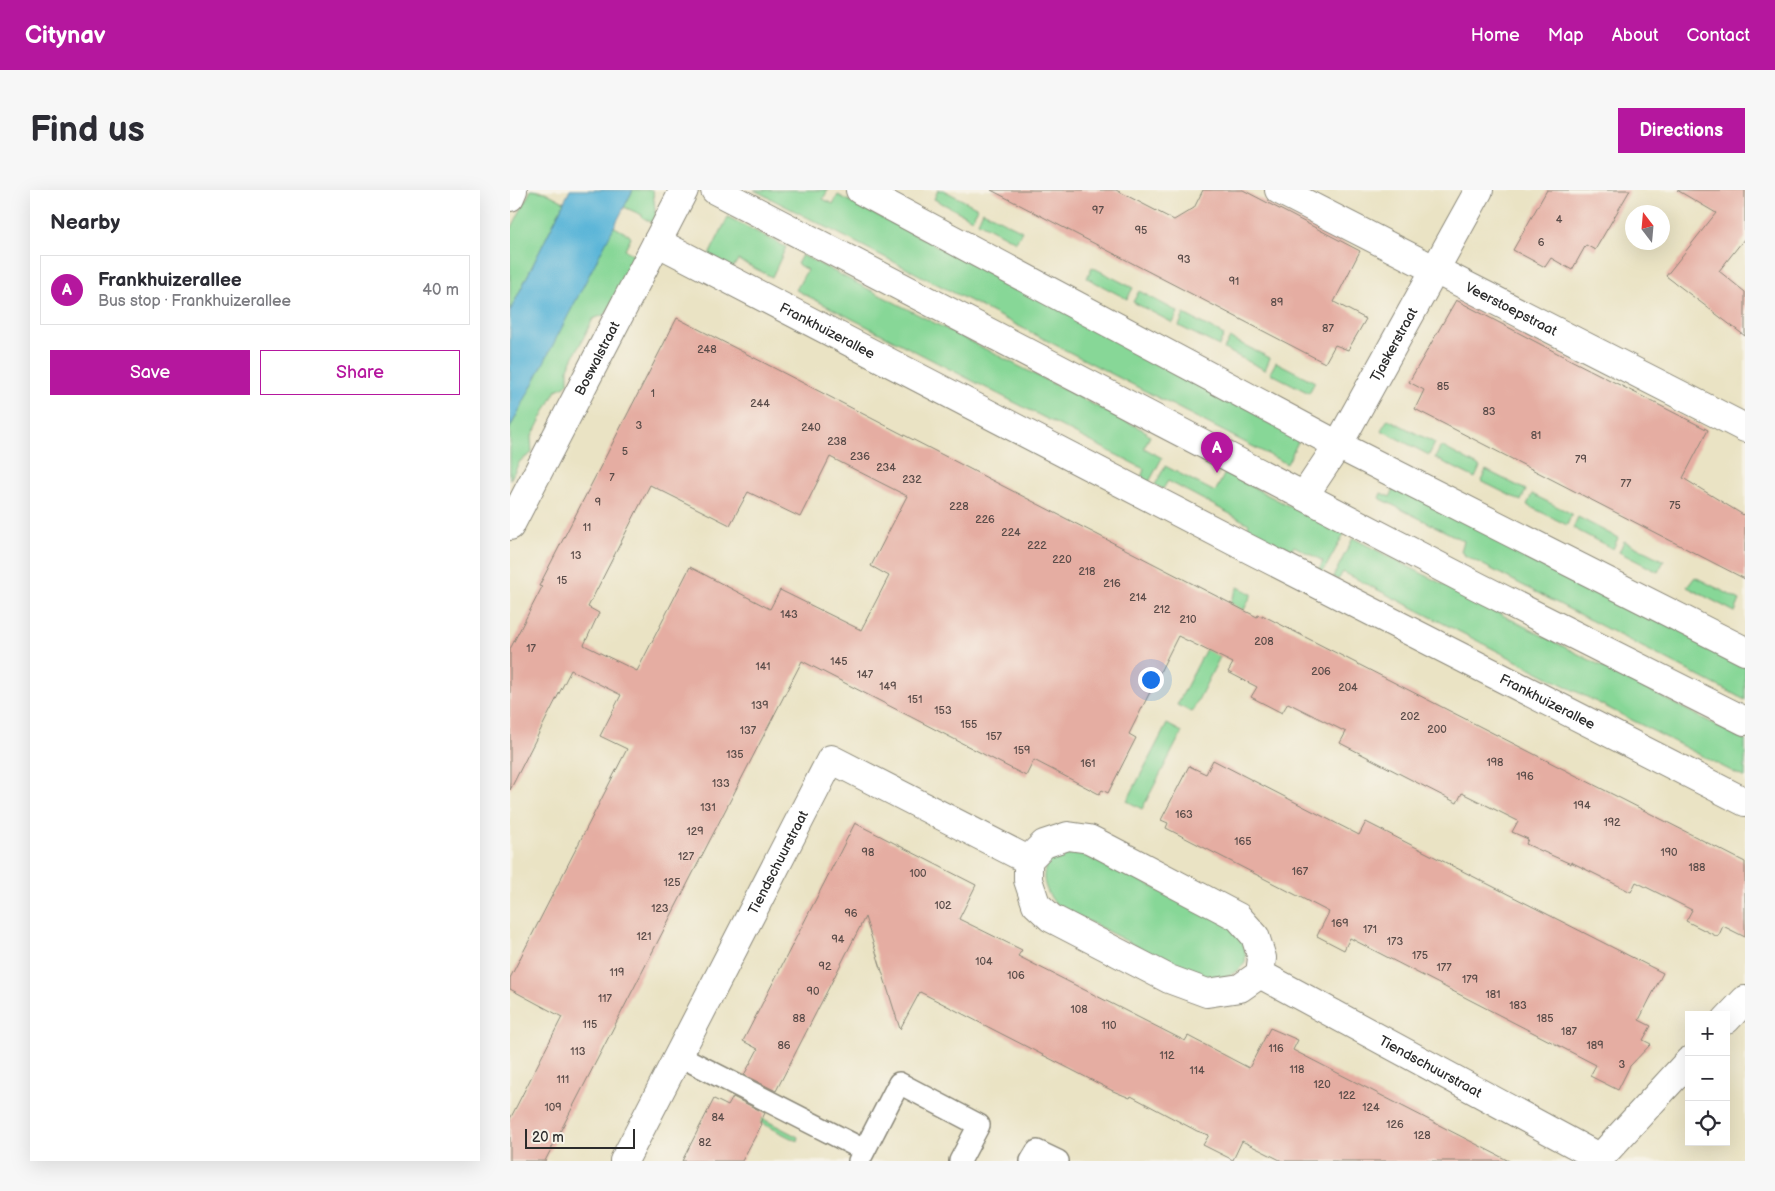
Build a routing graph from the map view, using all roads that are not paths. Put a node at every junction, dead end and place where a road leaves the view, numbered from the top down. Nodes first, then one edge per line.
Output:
1 (514, 190) edge
2 (684, 190) edge
3 (715, 190) edge
4 (860, 190) edge
5 (1279, 190) edge
6 (1479, 190) edge
7 (510, 197) edge
8 (657, 242) junction
9 (1434, 270) junction
10 (1745, 428) edge
11 (1338, 445) junction
12 (1304, 496) junction
13 (510, 526) edge
14 (1745, 651) edge
15 (1745, 721) edge
16 (1745, 802) edge
17 (1028, 860) junction
18 (1260, 974) junction
19 (1745, 1000) edge
20 (1730, 1016) edge
21 (678, 1055) junction
22 (1685, 1065) edge
23 (862, 1156) edge
24 (1599, 1159) edge
25 (624, 1161) edge
26 (960, 1161) edge
27 (1031, 1161) edge
28 (1058, 1161) edge

1 - 7 street
2 - 8 street, Boswalstraat
3 - 12 street
4 - 11 street
5 - 9 street, Veerstoepstraat
6 - 9 street, Tjaskerstraat
8 - 13 street, Boswalstraat
8 - 16 street, Frankhuizerallee
9 - 10 street, Veerstoepstraat
9 - 11 street, Tjaskerstraat
11 - 12 street, Tjaskerstraat
11 - 14 street
12 - 15 street
17 - 18 street
17 - 18 street
17 - 21 street, Tiendschuurstraat
18 - 24 street, Tiendschuurstraat
19 - 20 street
21 - 23 lane
21 - 25 street, Tiendschuurstraat
22 - 24 street
23 - 26 lane
27 - 28 lane

